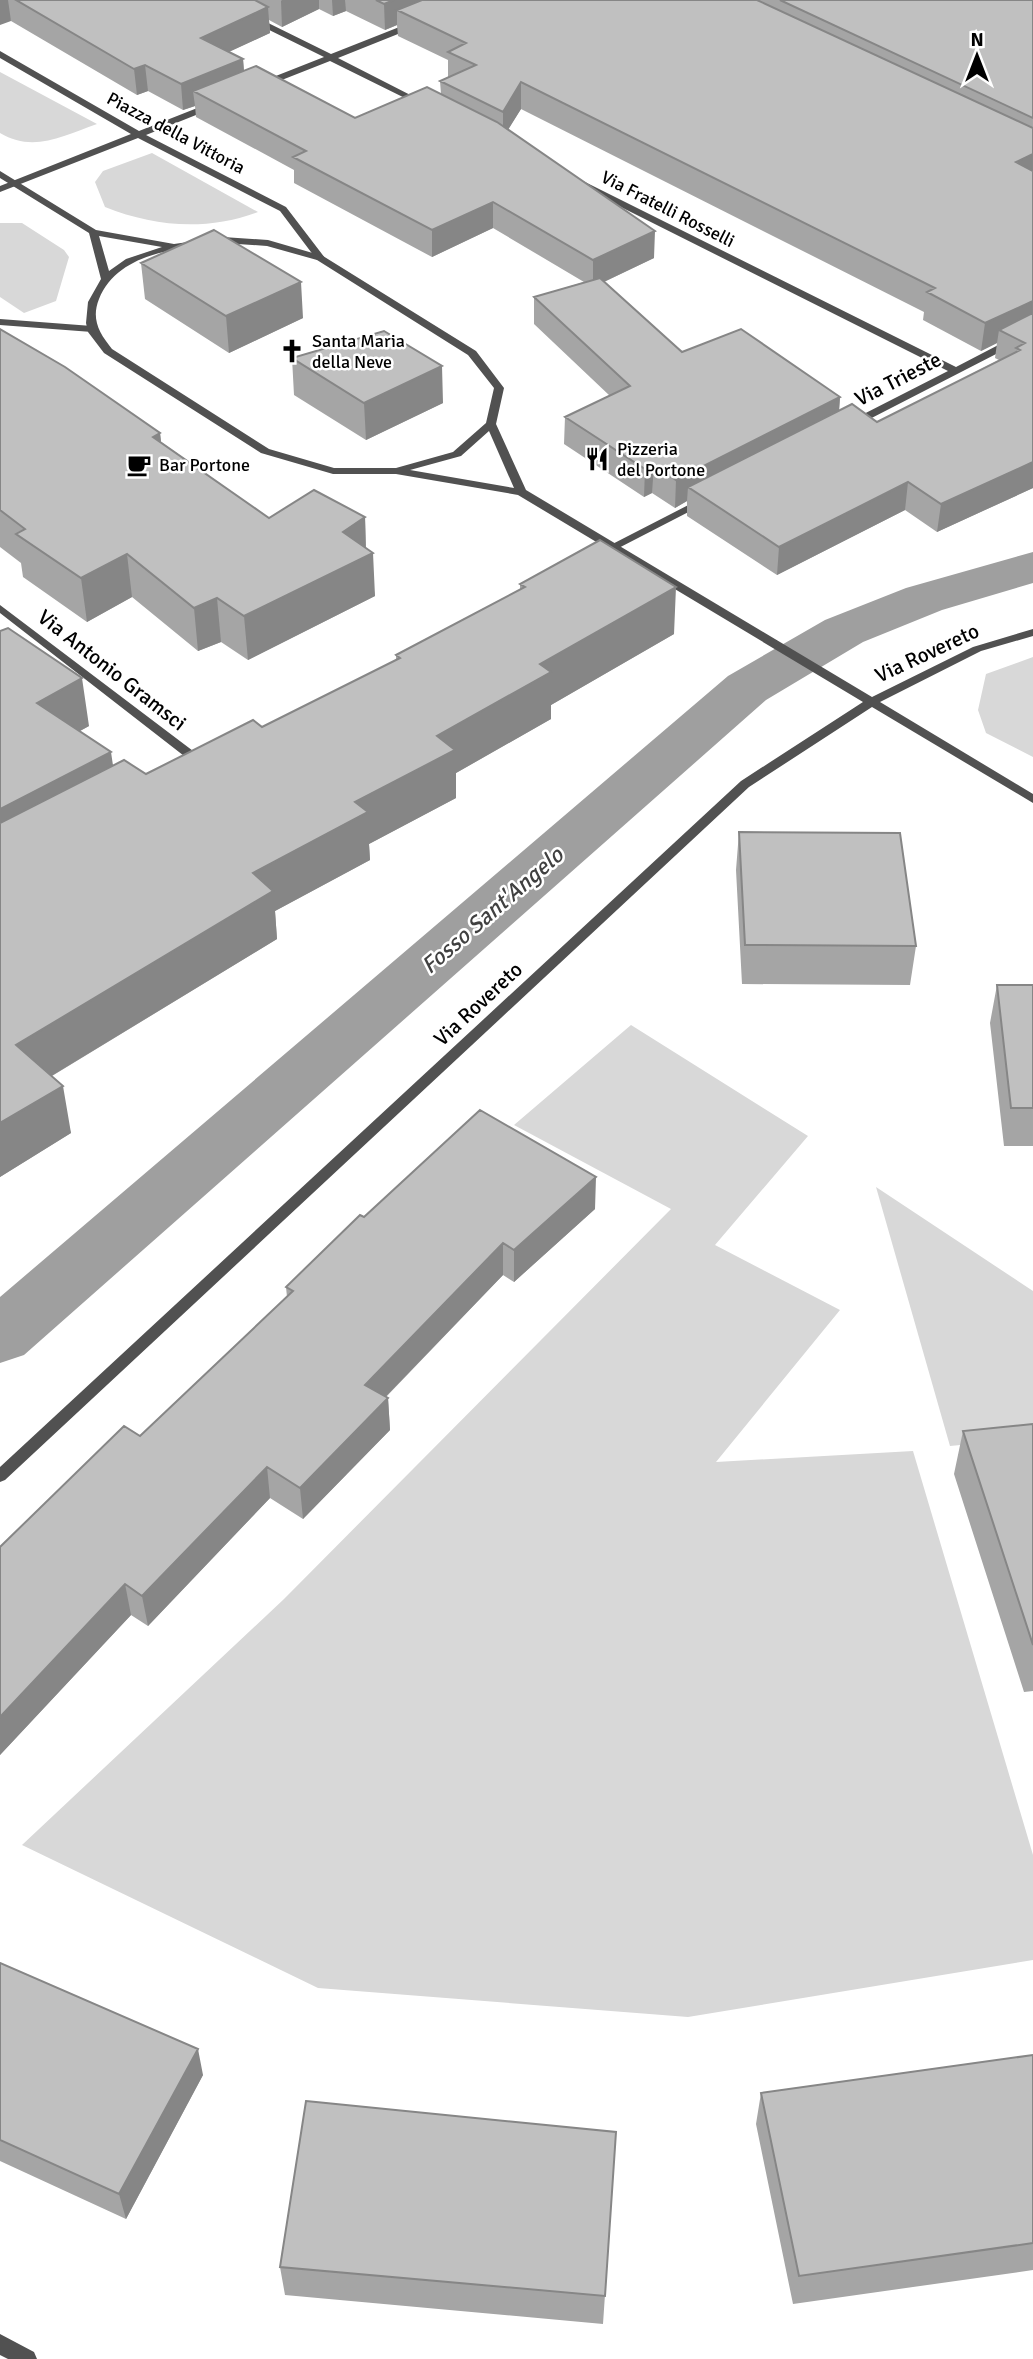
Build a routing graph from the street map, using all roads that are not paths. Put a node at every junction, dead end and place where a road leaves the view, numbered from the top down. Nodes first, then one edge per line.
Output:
1 (239, 12) edge
2 (427, 19) edge
3 (0, 54) edge
4 (331, 58) junction
5 (254, 88) edge
6 (228, 99) edge
7 (431, 108) edge
8 (139, 135) junction
9 (0, 174) edge
10 (568, 177) edge
11 (15, 183) junction
12 (0, 189) edge
13 (93, 232) junction
14 (174, 246) junction
15 (320, 258) junction
16 (106, 279) junction
17 (0, 322) edge
18 (92, 329) junction
19 (1033, 331) edge
20 (956, 371) junction
21 (491, 424) junction
22 (846, 427) edge
23 (396, 471) junction
24 (521, 492) junction
25 (712, 496) edge
26 (614, 546) junction
27 (590, 559) edge
28 (0, 608) edge
29 (1033, 632) edge
30 (872, 702) junction
31 (213, 756) edge
32 (201, 763) junction
33 (189, 769) edge
34 (1033, 799) edge
35 (0, 1476) edge
36 (0, 2344) edge
37 (27, 2359) edge

1 - 4 street
2 - 4 street
3 - 8 street, Piazza della Vittoria
4 - 5 street
4 - 7 street
6 - 8 street
8 - 11 street
8 - 15 street, Piazza della Vittoria
9 - 11 street, Piazza della Vittoria
10 - 20 street, Via Fratelli Rosselli
11 - 12 street
11 - 13 street, Piazza della Vittoria
13 - 14 street, Piazza della Vittoria
13 - 16 street
14 - 15 street, Piazza della Vittoria
14 - 16 street, Piazza della Vittoria
15 - 21 street, Piazza della Vittoria
16 - 18 street, Piazza della Vittoria
17 - 18 street
18 - 23 street
19 - 20 street, Via Trieste
20 - 22 street, Via Trieste
21 - 23 street
21 - 24 street
23 - 24 street
24 - 26 street
25 - 26 street
26 - 27 street
26 - 30 street
28 - 32 street, Via Antonio Gramsci
29 - 30 street, Via Rovereto
30 - 34 street
30 - 35 street, Via Rovereto
31 - 32 street
32 - 33 street
36 - 37 street

